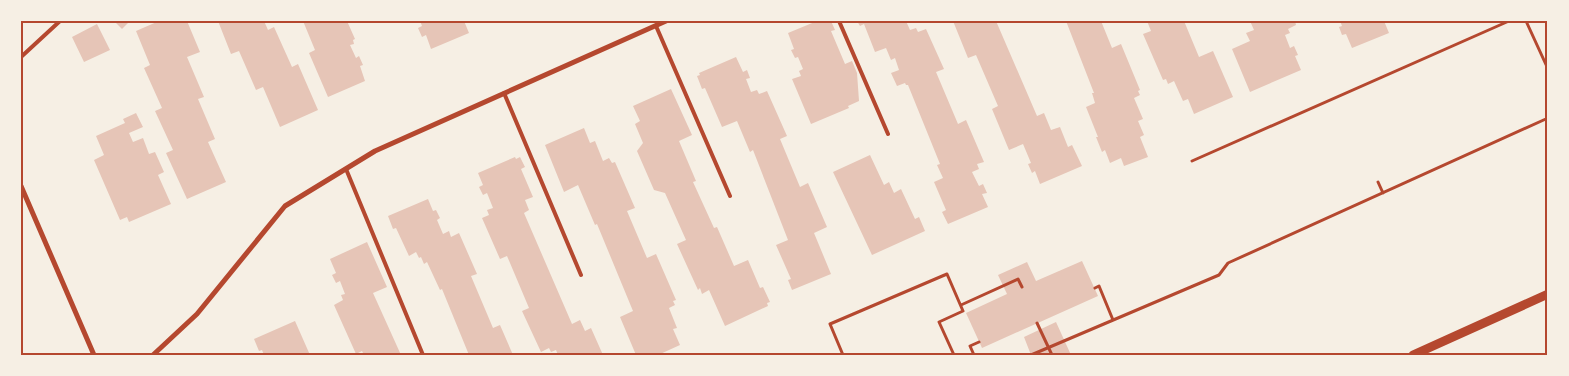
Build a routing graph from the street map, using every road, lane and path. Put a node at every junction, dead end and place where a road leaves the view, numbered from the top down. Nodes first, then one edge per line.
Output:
1 (60, 21) edge
2 (666, 21) edge
3 (839, 21) edge
4 (1508, 21) edge
5 (1526, 21) edge
6 (656, 26) junction
7 (21, 57) edge
8 (1548, 70) edge
9 (504, 93) junction
10 (1548, 118) edge
11 (888, 134) dead end
12 (1192, 161) dead end
13 (346, 169) junction
14 (1378, 182) dead end
15 (21, 186) edge
16 (1382, 193) junction
17 (730, 196) dead end
18 (580, 275) dead end
19 (1022, 288) dead end
20 (1094, 288) dead end
21 (1548, 294) edge
22 (960, 305) junction
23 (1113, 320) junction
24 (1038, 323) dead end
25 (979, 342) dead end
26 (1049, 347) junction
27 (94, 355) edge
28 (152, 355) edge
29 (423, 355) edge
30 (842, 355) edge
31 (954, 355) edge
32 (974, 355) edge
33 (1031, 355) edge
34 (1052, 355) edge
35 (1413, 355) edge

1 - 7 lane
2 - 6 street
3 - 11 lane
4 - 12 path
5 - 8 path
6 - 9 street
6 - 17 lane
9 - 13 street
9 - 18 lane
10 - 16 path
13 - 28 street
13 - 29 lane
14 - 16 path
15 - 27 street
16 - 23 path
19 - 22 path
20 - 23 path
21 - 35 street
22 - 30 path
22 - 31 path
23 - 26 path
24 - 26 path
25 - 32 path
26 - 33 path
26 - 34 path

